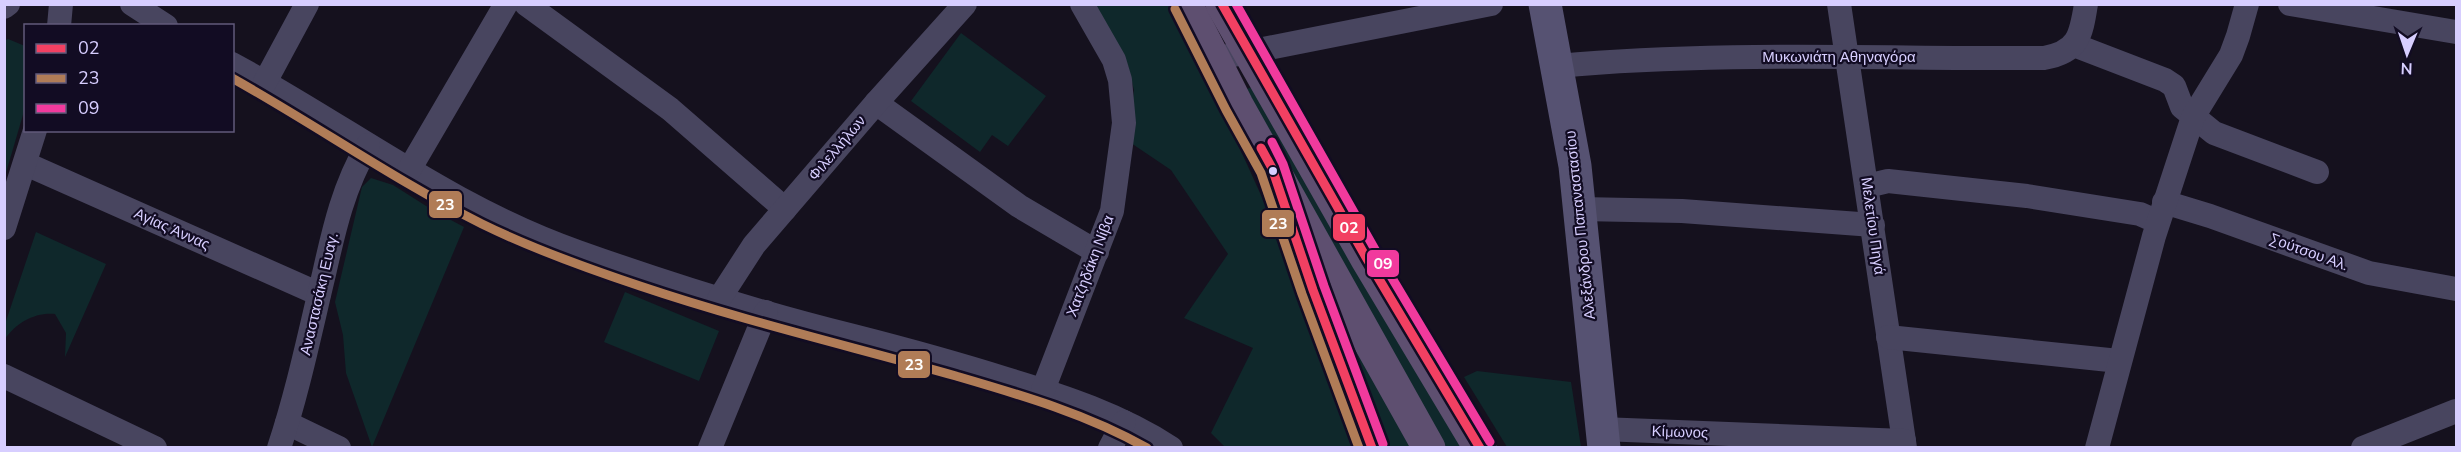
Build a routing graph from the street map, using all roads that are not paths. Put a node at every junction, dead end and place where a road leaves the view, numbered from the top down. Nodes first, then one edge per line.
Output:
1 (8, 4) edge
2 (60, 4) edge
3 (132, 4) edge
4 (307, 4) edge
5 (506, 4) edge
6 (526, 4) edge
7 (965, 4) edge
8 (1082, 4) edge
9 (1186, 4) edge
10 (1222, 4) edge
11 (1491, 4) edge
12 (1545, 4) edge
13 (1839, 4) edge
14 (2085, 4) edge
15 (2247, 4) edge
16 (2290, 4) edge
17 (4, 8) edge
18 (59, 24) edge
19 (163, 24) edge
20 (2457, 32) edge
21 (2074, 45) junction
22 (1249, 51) junction
23 (1847, 57) junction
24 (1214, 59) junction
25 (234, 65) edge
26 (1558, 66) junction
27 (265, 82) junction
28 (876, 103) junction
29 (2193, 117) junction
30 (34, 132) edge
31 (368, 145) junction
32 (26, 164) junction
33 (1272, 168) junction
34 (409, 170) junction
35 (2317, 172) dead end
36 (1867, 186) junction
37 (785, 209) junction
38 (1580, 209) junction
39 (2161, 212) junction
40 (1873, 225) junction
41 (4, 228) edge
42 (1097, 252) junction
43 (2457, 289) edge
44 (319, 294) junction
45 (719, 299) junction
46 (766, 312) junction
47 (1888, 337) junction
48 (2119, 361) junction
49 (4, 376) edge
50 (1043, 390) junction
51 (2457, 411) edge
52 (1124, 422) junction
53 (287, 423) junction
54 (1602, 438) edge
55 (1905, 444) edge
56 (155, 447) edge
57 (279, 447) edge
58 (339, 447) edge
59 (710, 447) edge
60 (1112, 447) edge
61 (1171, 447) edge
62 (1372, 447) edge
63 (1430, 447) edge
64 (1480, 447) edge
65 (2097, 447) edge
66 (2363, 447) edge

1 - 17 street
2 - 18 street
3 - 19 street
4 - 27 street
5 - 34 street
6 - 37 street
7 - 28 street, Φιλελλήλων
8 - 42 street, Χατζηδάκη Νίβα
9 - 24 main road
10 - 22 main road
11 - 22 street
12 - 26 main road, Αλεξάνδρου Παπαναστασίου
13 - 23 street, Μελετίου Πηγά
14 - 21 street
15 - 29 street
16 - 20 street
21 - 23 street, Μυκωνιάτη Αθηναγόρα
21 - 29 street
22 - 24 street
22 - 64 main road
23 - 26 street, Μυκωνιάτη Αθηναγόρα
23 - 36 street, Μελετίου Πηγά
24 - 33 main road
25 - 27 street
26 - 38 main road, Αλεξάνδρου Παπαναστασίου
27 - 31 street
28 - 37 street, Φιλελλήλων
28 - 42 street
29 - 35 street
29 - 39 street
30 - 32 street
31 - 34 street
31 - 44 street, Αναστασάκη Ευαγ.
32 - 41 street
32 - 44 street, Αγίας Άννας
33 - 62 main road
33 - 63 main road
34 - 45 street
36 - 39 street, Σούτσου Αλ.
36 - 40 street, Μελετίου Πηγά
37 - 45 street, Φιλελλήλων
38 - 40 street
38 - 54 main road, Αλεξάνδρου Παπαναστασίου
39 - 43 street, Σούτσου Αλ.
39 - 48 street
40 - 47 street, Μελετίου Πηγά
42 - 50 street, Χατζηδάκη Νίβα
44 - 53 street, Αναστασάκη Ευαγ.
45 - 46 street
46 - 50 street
46 - 59 street
47 - 48 street
47 - 55 street, Μελετίου Πηγά
48 - 65 street
49 - 56 street
50 - 52 street
51 - 66 street
52 - 60 street
52 - 61 street
53 - 57 street, Αναστασάκη Ευαγ.
53 - 58 street
54 - 55 street, Κίμωνος

